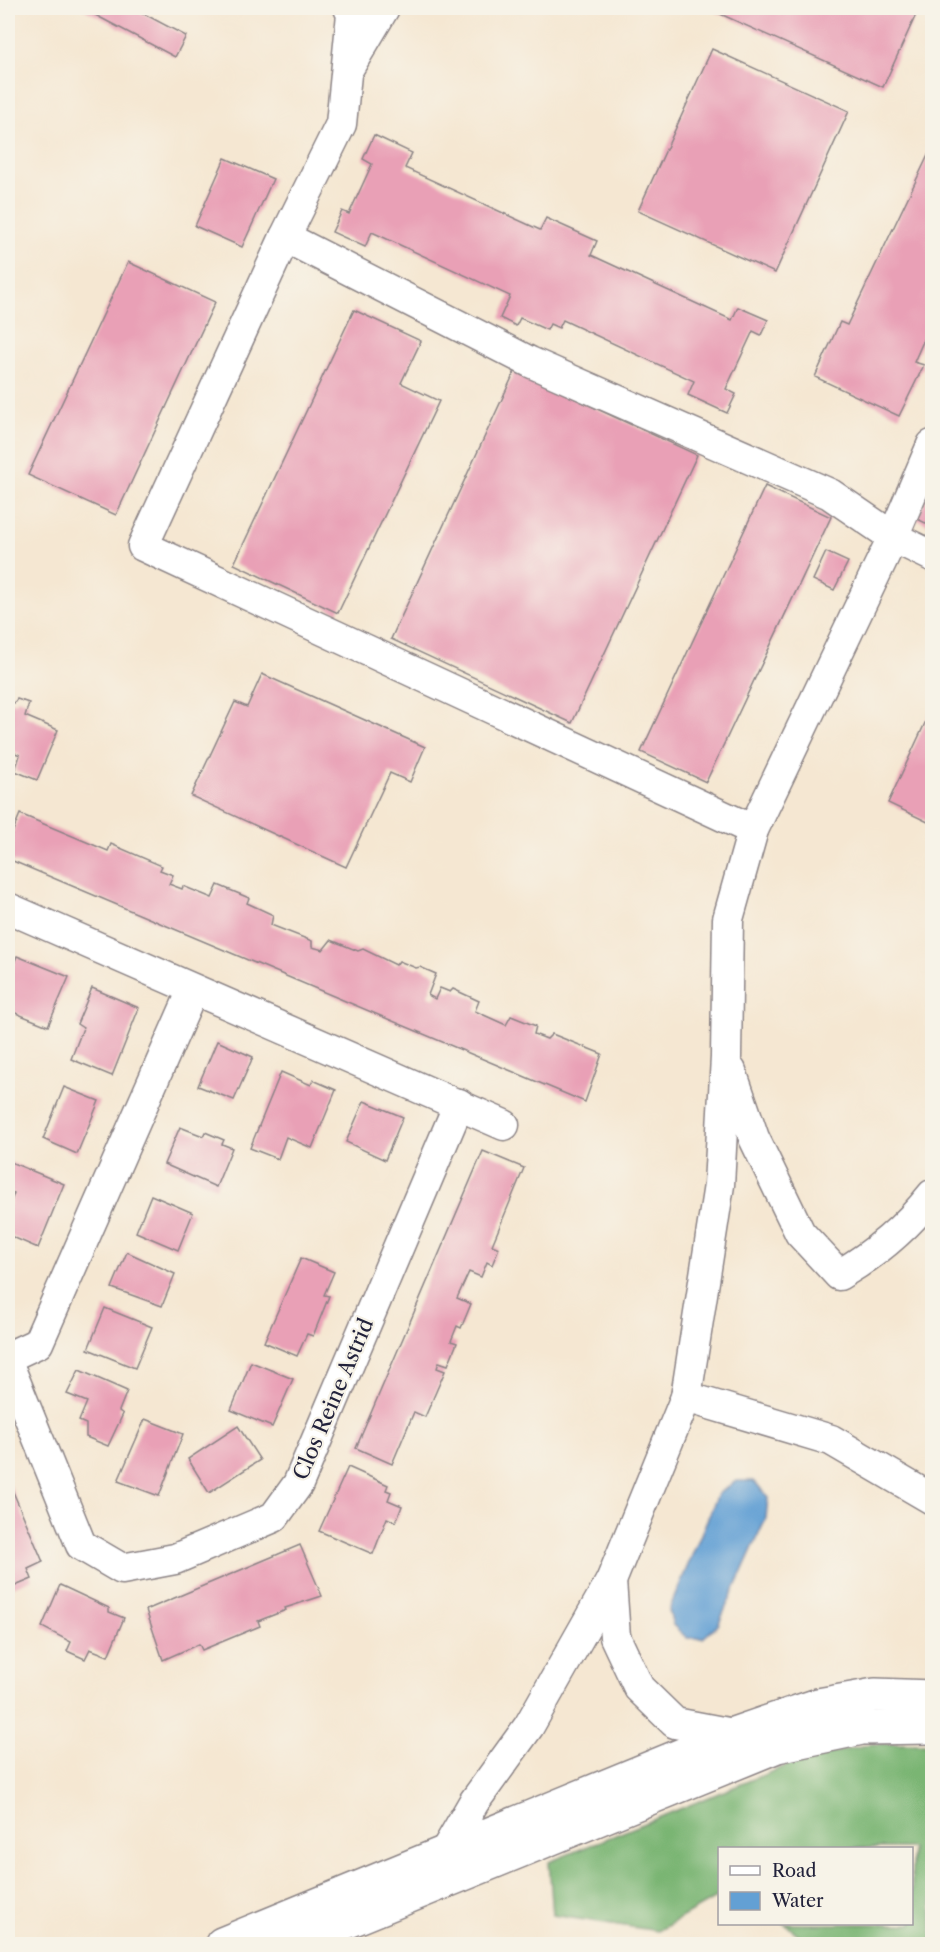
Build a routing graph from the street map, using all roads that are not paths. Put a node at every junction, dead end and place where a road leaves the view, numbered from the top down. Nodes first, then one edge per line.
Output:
1 (349, 8) edge
2 (384, 8) edge
3 (346, 73) junction
4 (285, 237) junction
5 (933, 445) edge
6 (893, 537) junction
7 (933, 556) edge
8 (753, 830) junction
9 (8, 908) edge
10 (193, 990) junction
11 (726, 1057) junction
12 (459, 1104) junction
13 (504, 1125) dead end
14 (933, 1195) edge
15 (8, 1357) edge
16 (8, 1364) edge
17 (686, 1397) junction
18 (933, 1499) edge
19 (611, 1581) junction
20 (933, 1697) edge
21 (933, 1727) edge
22 (733, 1734) junction
23 (445, 1852) junction
24 (222, 1944) edge
25 (292, 1944) edge

1 - 3 street
2 - 3 street
3 - 4 street
4 - 6 street
4 - 8 street
5 - 6 street
6 - 7 street
6 - 8 street
8 - 11 street
9 - 10 street
10 - 12 street
10 - 15 street
11 - 14 street
11 - 17 street
12 - 13 street
12 - 16 street, Clos Reine Astrid
17 - 18 street
17 - 19 street
19 - 22 street
19 - 23 street
20 - 22 highway
21 - 25 highway
22 - 23 highway
23 - 24 highway

